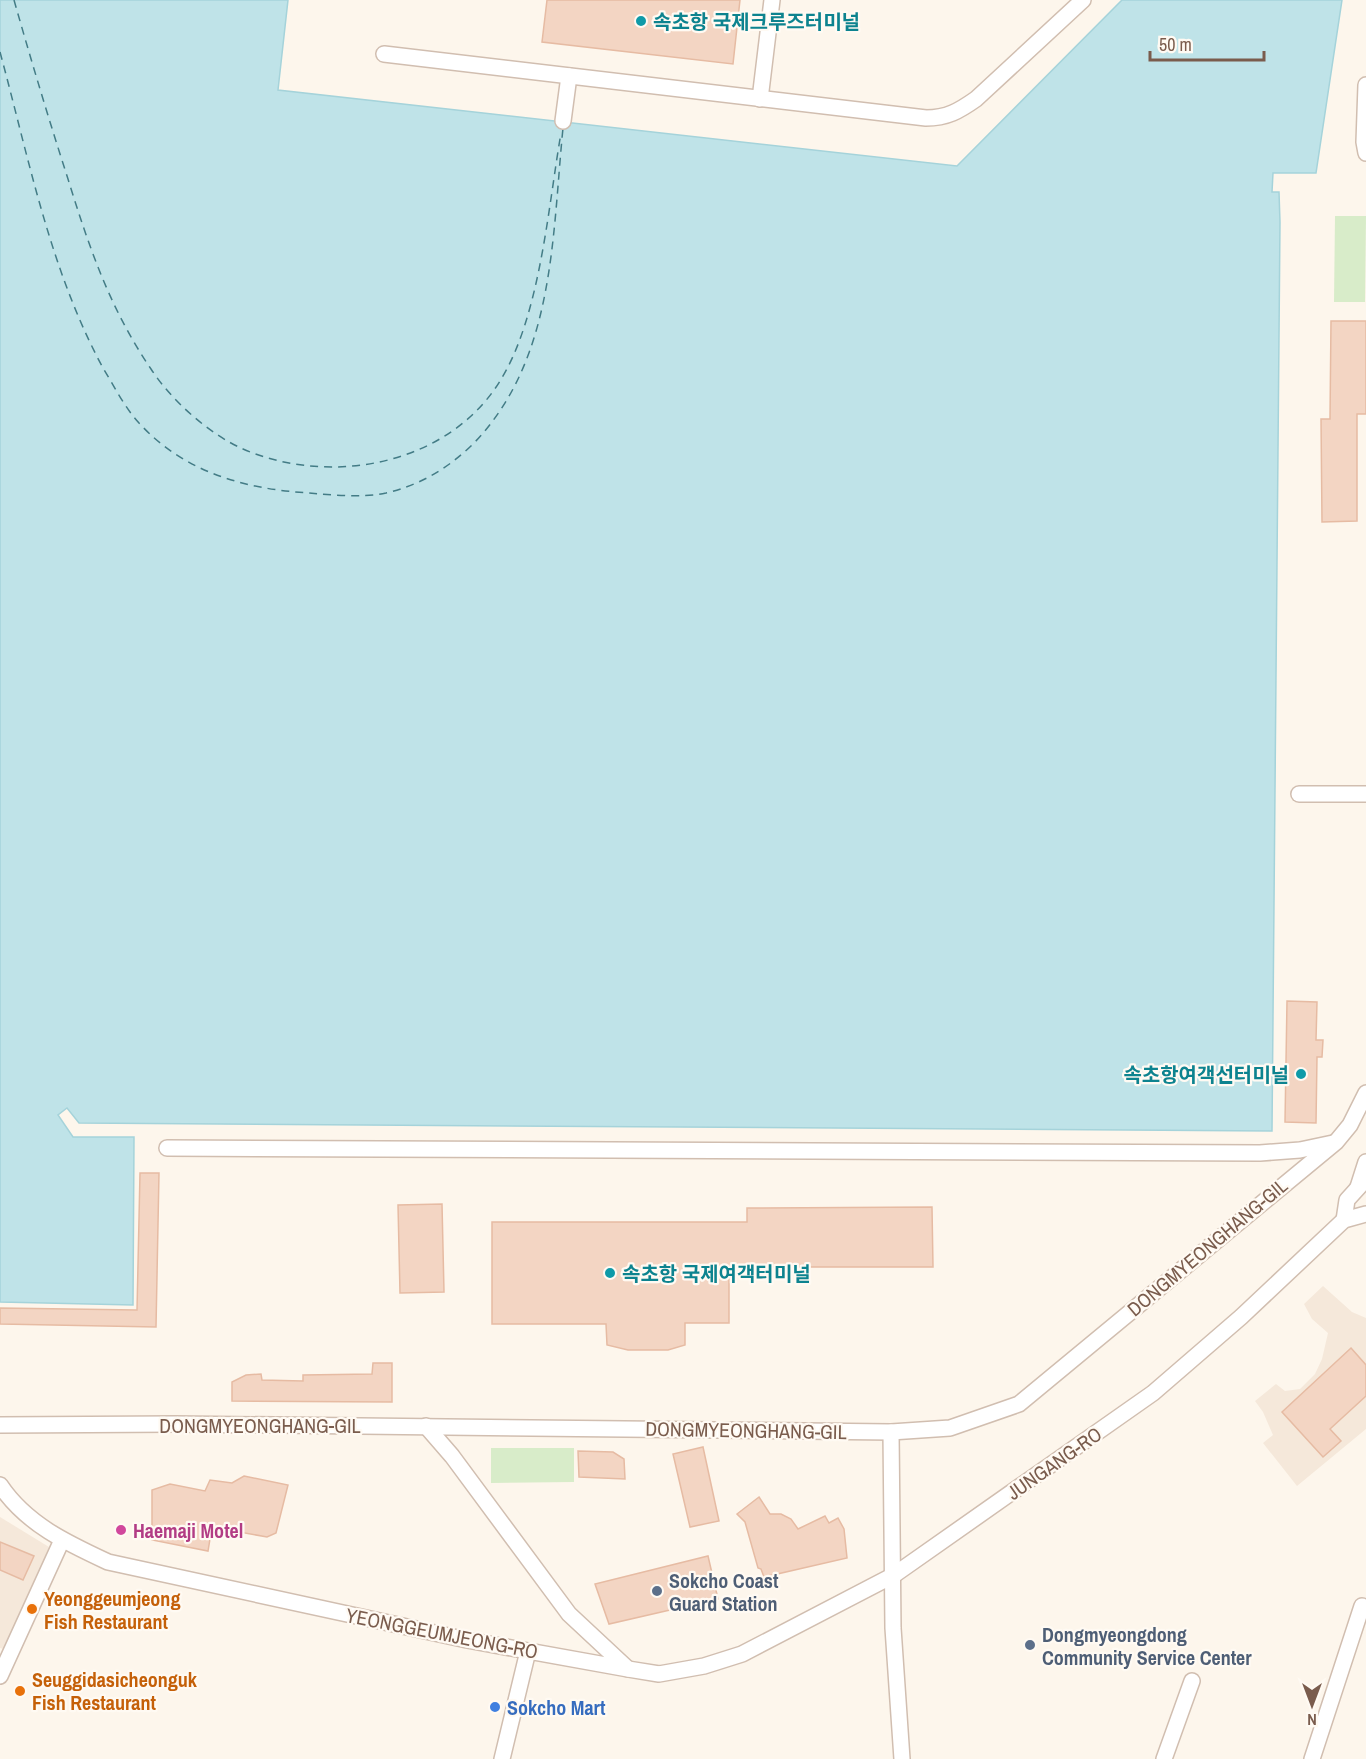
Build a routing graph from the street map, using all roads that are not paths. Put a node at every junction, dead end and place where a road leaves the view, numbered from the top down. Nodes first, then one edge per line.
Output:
1 (772, 0) edge
2 (1076, 3) edge
3 (384, 54) dead end
4 (569, 76) junction
5 (1366, 86) edge
6 (760, 99) junction
7 (563, 121) dead end
8 (1366, 153) edge
9 (1299, 794) dead end
10 (1366, 794) edge
11 (1366, 1094) edge
12 (1336, 1142) junction
13 (166, 1148) dead end
14 (1366, 1162) edge
15 (1362, 1183) edge
16 (1366, 1214) edge
17 (1344, 1220) junction
18 (0, 1425) edge
19 (426, 1426) junction
20 (891, 1432) junction
21 (0, 1485) edge
22 (62, 1540) junction
23 (894, 1575) junction
24 (1366, 1609) edge
25 (528, 1651) junction
26 (627, 1669) junction
27 (0, 1676) edge
28 (1192, 1681) dead end
29 (502, 1759) edge
30 (902, 1759) edge
31 (1164, 1759) edge
32 (1312, 1759) edge

1 - 6 street
2 - 6 street
3 - 4 street
4 - 6 street
4 - 7 street
5 - 8 street
9 - 10 street
11 - 12 street, DONGMYEONGHANG-GIL
12 - 13 street
12 - 20 street, DONGMYEONGHANG-GIL
14 - 15 street
15 - 17 street
16 - 17 street
17 - 23 street, JUNGANG-RO
18 - 19 street, DONGMYEONGHANG-GIL
19 - 20 street, DONGMYEONGHANG-GIL
19 - 26 street
20 - 23 street
21 - 22 street, YEONGGEUMJEONG-RO
22 - 25 street, YEONGGEUMJEONG-RO
22 - 27 street
23 - 26 street, YEONGGEUMJEONG-RO
23 - 30 street
24 - 32 street
25 - 26 street, YEONGGEUMJEONG-RO
25 - 29 street
28 - 31 street

